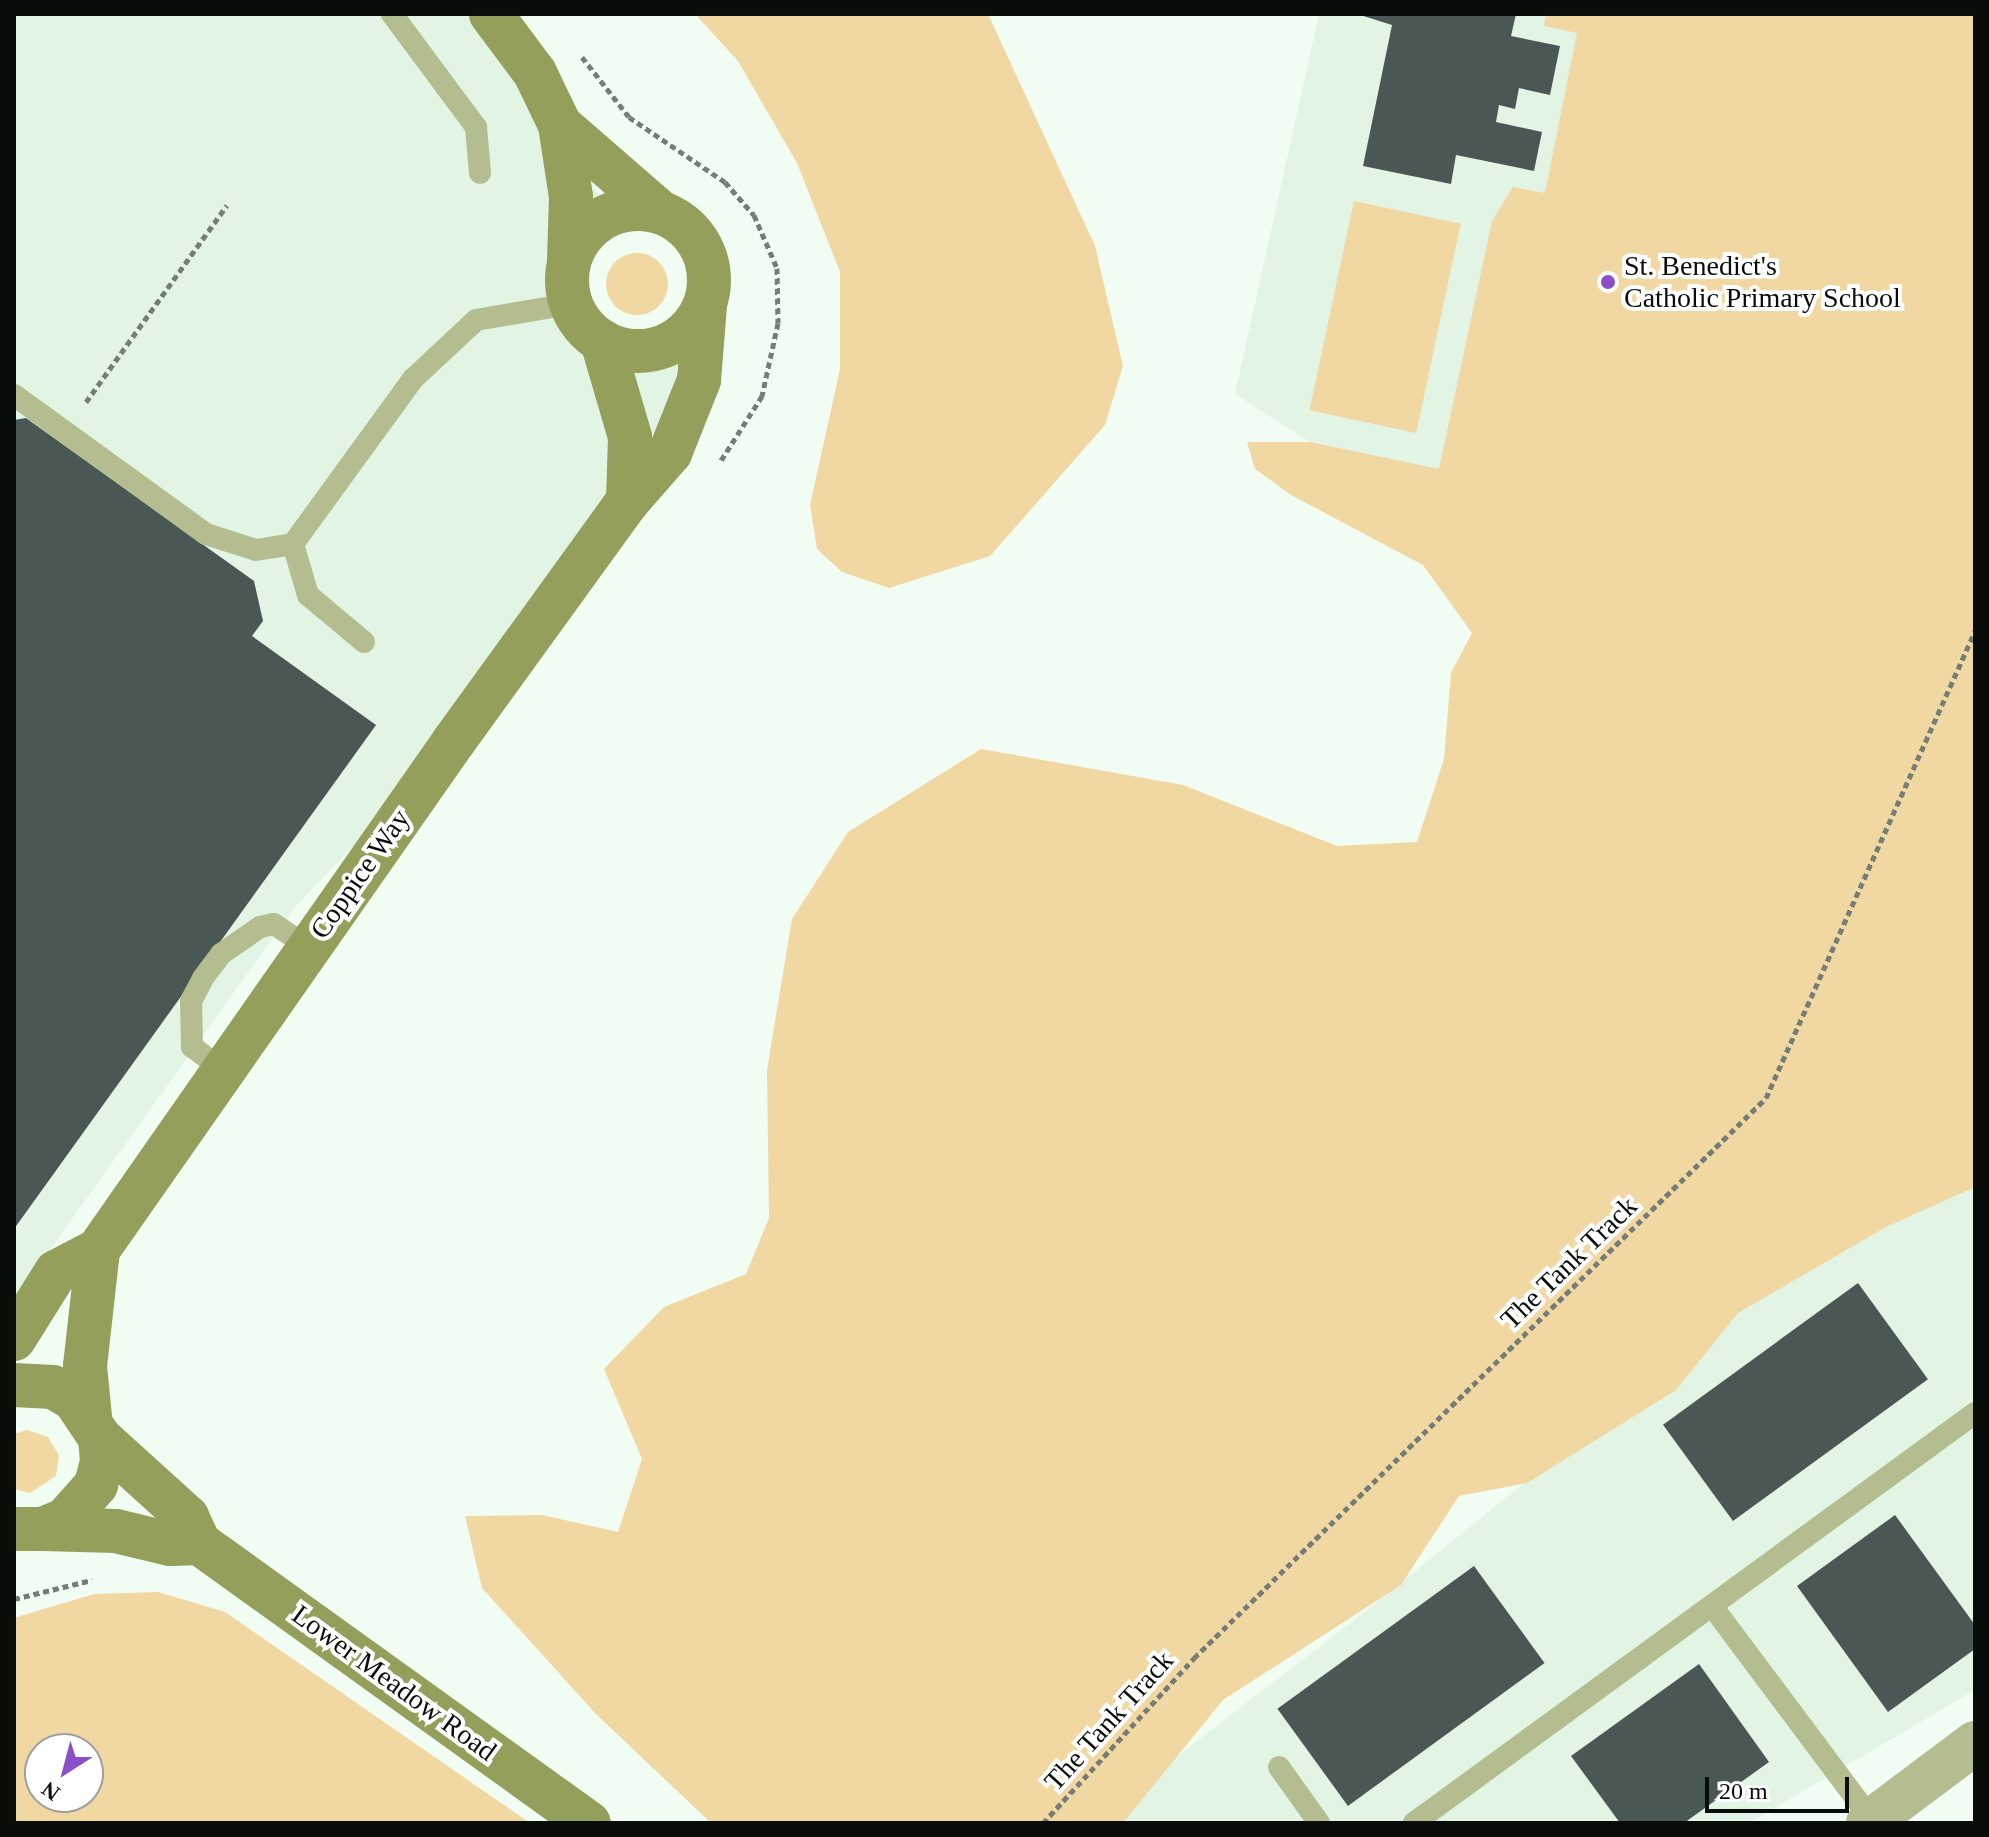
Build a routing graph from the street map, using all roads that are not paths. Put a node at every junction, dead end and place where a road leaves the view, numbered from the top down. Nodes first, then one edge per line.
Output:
1 (392, 14) edge
2 (491, 14) edge
3 (560, 125) junction
4 (480, 173) dead end
5 (660, 212) junction
6 (569, 259) junction
7 (570, 304) junction
8 (705, 305) junction
9 (602, 341) junction
10 (14, 395) edge
11 (628, 501) junction
12 (293, 544) junction
13 (364, 642) dead end
14 (308, 947) junction
15 (223, 1070) junction
16 (98, 1250) junction
17 (14, 1339) edge
18 (14, 1385) edge
19 (1975, 1413) edge
20 (95, 1428) junction
21 (26, 1533) edge
22 (199, 1543) junction
23 (1712, 1606) junction
24 (1975, 1743) edge
25 (1279, 1767) dead end
26 (1870, 1821) edge
27 (589, 1823) edge
28 (1319, 1823) edge
29 (1414, 1823) edge

1 - 4 lane
2 - 3 street
3 - 5 street
3 - 6 street
5 - 6 street
5 - 8 street
6 - 7 street
7 - 9 street
7 - 12 lane
8 - 9 street
8 - 11 street, Coppice Way
9 - 11 street
10 - 12 lane
11 - 14 street, Coppice Way
12 - 13 lane
14 - 15 street, Coppice Way
14 - 15 lane
15 - 16 street, Coppice Way
16 - 17 street, Coppice Way
16 - 20 street, Coppice Way
18 - 20 street, Lower Meadow Road
19 - 23 lane
20 - 21 street, Coppice Way
20 - 22 street, Lower Meadow Road
21 - 22 street
22 - 27 street, Lower Meadow Road
23 - 26 lane
23 - 29 lane
24 - 26 street
25 - 28 lane

